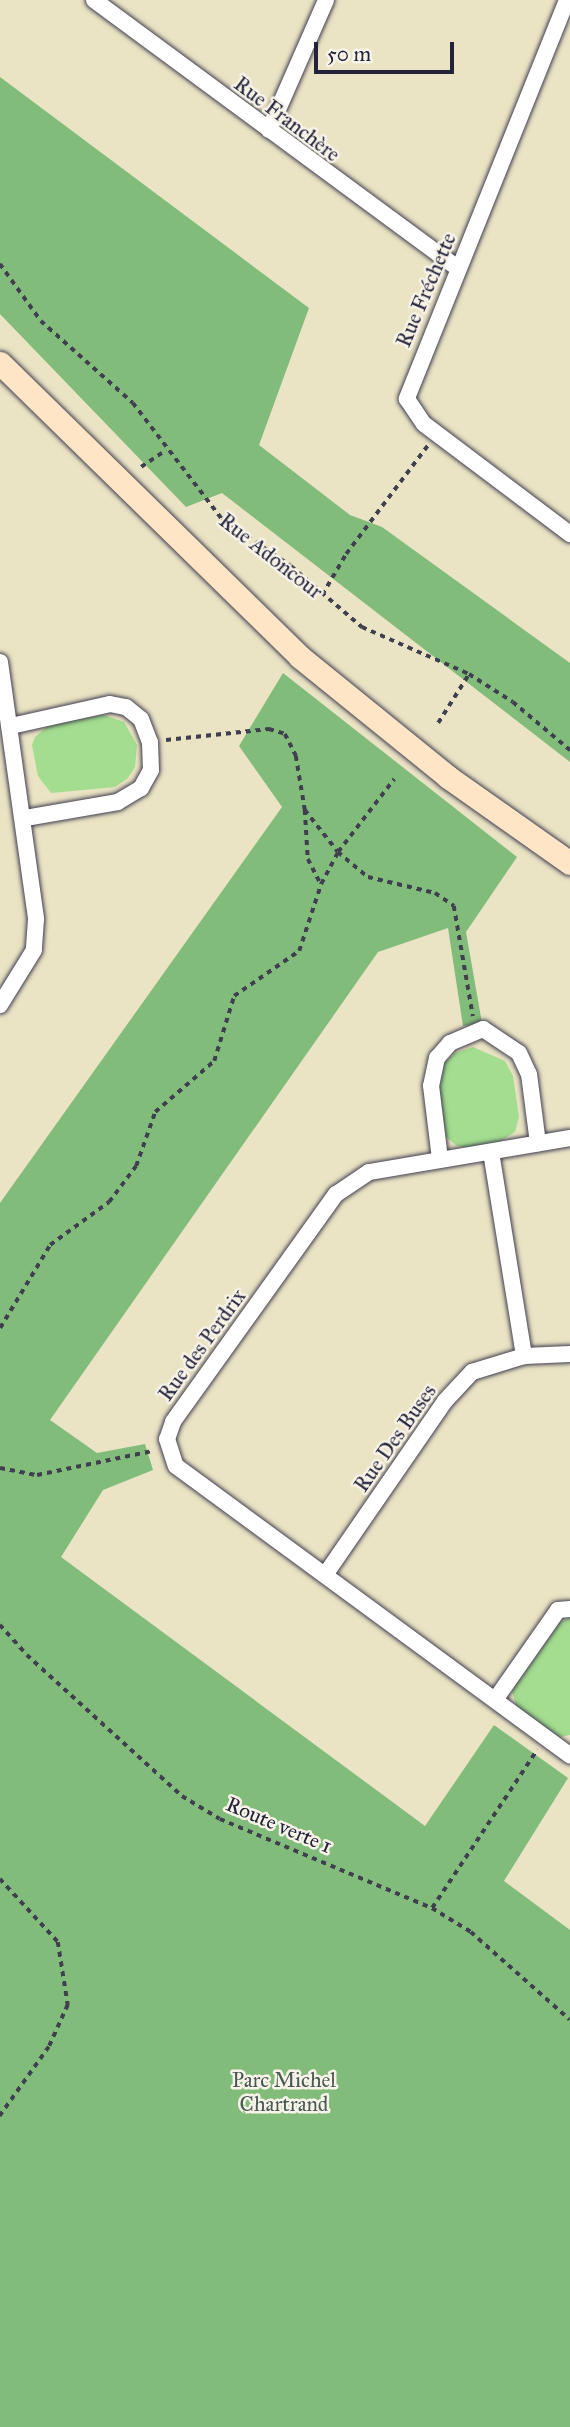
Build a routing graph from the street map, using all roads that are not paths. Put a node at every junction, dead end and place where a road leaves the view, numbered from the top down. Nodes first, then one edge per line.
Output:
1 (94, 0) edge
2 (326, 0) edge
3 (567, 0) edge
4 (269, 131) junction
5 (458, 268) junction
6 (0, 363) edge
7 (570, 534) edge
8 (0, 662) edge
9 (11, 726) junction
10 (8, 768) edge
11 (25, 818) junction
12 (570, 863) edge
13 (0, 1005) edge
14 (570, 1139) edge
15 (538, 1143) junction
16 (491, 1152) junction
17 (440, 1159) junction
18 (570, 1354) edge
19 (524, 1356) junction
20 (325, 1576) junction
21 (570, 1609) edge
22 (495, 1700) junction
23 (570, 1755) edge

1 - 4 street, Rue Franchère
2 - 4 street
3 - 5 street, Rue Fréchette
4 - 5 street, Rue Franchère
5 - 7 street, Rue Fréchette
6 - 12 street
8 - 9 street
9 - 10 street
9 - 11 street
10 - 11 street
11 - 13 street
14 - 15 street, Rue des Perdrix
15 - 16 street, Rue des Perdrix
15 - 17 street
16 - 17 street, Rue des Perdrix
16 - 19 street
17 - 20 street, Rue des Perdrix
18 - 19 street, Rue Des Buses
19 - 20 street, Rue Des Buses
20 - 22 street
21 - 22 street
22 - 23 street

